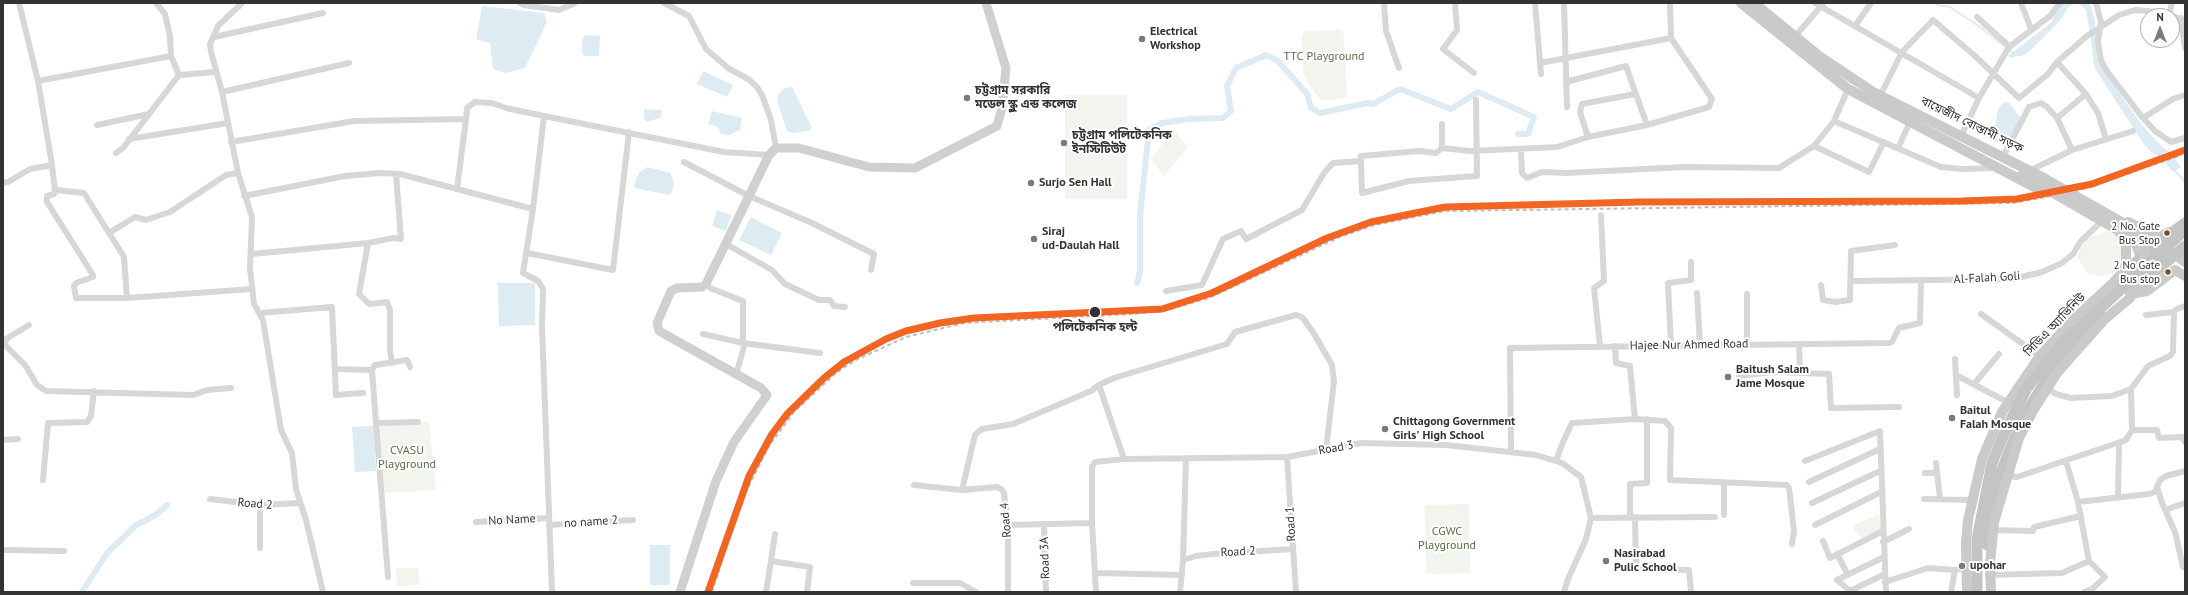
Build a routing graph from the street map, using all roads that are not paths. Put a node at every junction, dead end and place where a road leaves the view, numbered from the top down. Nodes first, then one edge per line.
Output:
1 (19, 3) edge
2 (156, 3) edge
3 (242, 3) edge
4 (520, 3) edge
5 (575, 3) edge
6 (664, 3) edge
7 (986, 3) edge
8 (1384, 3) edge
9 (1455, 3) edge
10 (1535, 3) edge
11 (1564, 3) edge
12 (1670, 3) edge
13 (1741, 3) edge
14 (1748, 3) edge
15 (1754, 3) edge
16 (1760, 3) edge
17 (1815, 3) edge
18 (1871, 3) edge
19 (2021, 3) edge
20 (2060, 3) edge
21 (2096, 3) edge
22 (1823, 4) edge
23 (2140, 10) edge
24 (323, 13) dead end
25 (1977, 17) dead end
26 (2183, 19) edge
27 (1855, 26) junction
28 (2099, 27) junction
29 (2031, 29) junction
30 (1797, 34) junction
31 (214, 37) junction
32 (1671, 38) junction
33 (2009, 47) junction
34 (2185, 48) edge
35 (1902, 52) junction
36 (171, 56) junction
37 (1566, 58) junction
38 (2057, 62) junction
39 (1540, 63) junction
40 (349, 64) dead end
41 (1399, 68) dead end
42 (215, 72) junction
43 (1474, 73) dead end
44 (1541, 74) dead end
45 (1994, 74) junction
46 (179, 75) junction
47 (38, 81) junction
48 (1566, 82) junction
49 (1848, 89) junction
50 (222, 92) junction
51 (1635, 94) junction
52 (1881, 94) junction
53 (2086, 94) junction
54 (2185, 95) edge
55 (1979, 98) junction
56 (2019, 98) junction
57 (1476, 100) dead end
58 (1567, 107) dead end
59 (2029, 107) junction
60 (149, 114) junction
61 (544, 116) junction
62 (2057, 118) junction
63 (2143, 118) junction
64 (466, 119) junction
65 (1834, 121) junction
66 (1910, 122) junction
67 (228, 123) junction
68 (97, 124) dead end
69 (1442, 124) dead end
70 (1647, 124) junction
71 (2133, 131) dead end
72 (629, 132) junction
73 (1962, 134) junction
74 (1588, 137) junction
75 (2185, 138) edge
76 (129, 139) junction
77 (2106, 139) junction
78 (231, 142) junction
79 (1884, 142) junction
80 (1814, 146) junction
81 (1442, 148) junction
82 (1898, 148) junction
83 (1521, 149) junction
84 (2072, 150) junction
85 (1477, 151) junction
86 (772, 152) junction
87 (116, 153) dead end
88 (2004, 155) junction
89 (1361, 161) junction
90 (684, 162) dead end
91 (52, 165) junction
92 (1995, 168) junction
93 (2033, 169) junction
94 (238, 174) junction
95 (396, 174) junction
96 (3, 183) edge
97 (457, 189) junction
98 (55, 190) junction
99 (244, 196) junction
100 (749, 196) junction
101 (533, 209) junction
102 (1601, 215) dead end
103 (2101, 222) junction
104 (2185, 223) edge
105 (2185, 230) edge
106 (109, 233) junction
107 (368, 243) junction
108 (726, 244) junction
109 (2185, 244) edge
110 (1894, 245) dead end
111 (527, 253) junction
112 (252, 254) junction
113 (2175, 255) junction
114 (2143, 256) junction
115 (1691, 262) dead end
116 (2185, 262) edge
117 (871, 270) dead end
118 (2185, 276) edge
119 (1921, 280) junction
120 (1851, 281) junction
121 (706, 284) junction
122 (1821, 285) dead end
123 (252, 289) junction
124 (1166, 291) dead end
125 (1697, 293) dead end
126 (1747, 294) dead end
127 (2130, 294) junction
128 (127, 298) junction
129 (2185, 306) edge
130 (845, 307) dead end
131 (2174, 312) junction
132 (260, 313) junction
133 (1981, 314) dead end
134 (2146, 315) dead end
135 (29, 325) dead end
136 (703, 334) dead end
137 (744, 343) junction
138 (1747, 344) junction
139 (1799, 344) junction
140 (1700, 345) junction
141 (1600, 346) junction
142 (1615, 346) junction
143 (1671, 346) junction
144 (820, 353) dead end
145 (1999, 354) dead end
146 (2041, 357) junction
147 (1955, 359) dead end
148 (392, 363) junction
149 (410, 367) dead end
150 (336, 369) junction
151 (372, 370) junction
152 (1800, 373) junction
153 (1956, 374) junction
154 (736, 375) junction
155 (1739, 376) dead end
156 (1974, 384) junction
157 (1099, 385) junction
158 (2042, 386) junction
159 (231, 388) dead end
160 (2131, 389) junction
161 (94, 392) junction
162 (363, 393) dead end
163 (1957, 395) dead end
164 (2009, 403) junction
165 (1899, 407) dead end
166 (1635, 419) junction
167 (1647, 420) junction
168 (376, 422) junction
169 (418, 422) dead end
170 (2132, 430) junction
171 (18, 439) dead end
172 (3, 440) edge
173 (2185, 442) edge
174 (2119, 444) junction
175 (1880, 449) junction
176 (1326, 450) junction
177 (1511, 452) junction
178 (1287, 457) junction
179 (1186, 458) junction
180 (1124, 459) junction
181 (1556, 461) junction
182 (2066, 461) junction
183 (1805, 462) dead end
184 (1936, 463) dead end
185 (1880, 471) junction
186 (2185, 471) edge
187 (1925, 473) dead end
188 (1937, 473) junction
189 (2000, 476) junction
190 (43, 480) dead end
191 (1724, 482) junction
192 (1809, 482) dead end
193 (914, 485) dead end
194 (2157, 487) junction
195 (962, 490) junction
196 (1881, 492) junction
197 (2118, 496) junction
198 (210, 499) dead end
199 (1924, 499) dead end
200 (1940, 499) junction
201 (1975, 500) junction
202 (2078, 502) junction
203 (300, 503) junction
204 (1812, 503) dead end
205 (2185, 503) edge
206 (260, 505) junction
207 (2165, 510) junction
208 (1724, 514) dead end
209 (1715, 516) dead end
210 (2081, 516) junction
211 (1633, 517) junction
212 (1590, 518) junction
213 (633, 520) dead end
214 (476, 522) dead end
215 (549, 522) junction
216 (1092, 523) junction
217 (1044, 524) junction
218 (1008, 525) junction
219 (1815, 525) dead end
220 (1909, 529) dead end
221 (1988, 530) junction
222 (1883, 531) junction
223 (775, 534) dead end
224 (1823, 541) dead end
225 (2185, 541) edge
226 (1883, 542) junction
227 (1792, 544) dead end
228 (2178, 545) junction
229 (260, 548) dead end
230 (1293, 549) junction
231 (3, 550) edge
232 (64, 551) dead end
233 (1837, 554) junction
234 (1884, 556) junction
235 (1183, 560) junction
236 (771, 561) junction
237 (2089, 561) junction
238 (2182, 567) dead end
239 (1968, 568) junction
240 (1955, 570) junction
241 (1096, 573) junction
242 (1847, 573) junction
243 (1885, 574) junction
244 (1182, 575) junction
245 (1986, 575) junction
246 (388, 577) dead end
247 (1885, 582) junction
248 (913, 583) dead end
249 (323, 592) edge
250 (552, 592) edge
251 (680, 592) edge
252 (766, 592) edge
253 (807, 592) edge
254 (976, 592) edge
255 (1008, 592) edge
256 (1046, 592) edge
257 (1096, 592) edge
258 (1180, 592) edge
259 (1296, 592) edge
260 (1564, 592) edge
261 (1691, 592) edge
262 (1886, 592) edge
263 (1951, 592) edge
264 (1968, 592) edge
265 (1977, 592) edge
266 (1984, 592) edge
267 (1988, 592) edge
268 (1991, 592) edge
269 (2084, 592) edge

1 - 47 street
2 - 36 street
3 - 31 street
4 - 5 street
6 - 86 street
7 - 86 main road
8 - 41 street
9 - 43 street
10 - 39 street
11 - 37 street
12 - 32 street
13 - 49 main road, বায়েজীদ বোস্তামী সড়ক
14 - 264 main road, bridge
15 - 268 main road, bridge
16 - 30 main road, বায়েজীদ বোস্তামী সড়ক
17 - 22 street
18 - 27 street
19 - 29 street
20 - 29 street
21 - 28 street
22 - 27 street
22 - 30 street
23 - 28 street
24 - 31 street
25 - 33 street
26 - 34 street
27 - 35 street
28 - 38 street
28 - 63 street
29 - 33 street
30 - 52 main road, বায়েজীদ বোস্তামী সড়ক
31 - 42 street
32 - 37 street
32 - 70 street
33 - 45 street
35 - 45 street
35 - 52 street
35 - 55 street
36 - 46 street
36 - 47 street
37 - 39 street
37 - 48 street
38 - 53 street
38 - 56 street
39 - 44 street
40 - 50 street
42 - 46 street
42 - 50 street
45 - 55 street
45 - 56 street
46 - 60 street
47 - 91 street
48 - 51 street
48 - 58 street
49 - 65 street
49 - 66 main road, বায়েজীদ বোস্তামী সড়ক
50 - 67 street
51 - 70 street
51 - 74 street
52 - 73 main road, বায়েজীদ বোস্তামী সড়ক
53 - 62 street
53 - 77 street
54 - 63 street
55 - 73 street
56 - 59 street
57 - 85 street
59 - 62 street
59 - 88 street
60 - 68 street
60 - 76 street
61 - 64 street
61 - 72 street
61 - 101 street
62 - 84 street
63 - 75 street
64 - 78 street
64 - 97 street
65 - 79 street
65 - 80 street
66 - 82 street
66 - 92 main road, বায়েজীদ বোস্তামী সড়ক
67 - 76 street
67 - 78 street
69 - 81 street
70 - 74 street
71 - 77 street
72 - 86 street
72 - 111 street
73 - 88 main road, বায়েজীদ বোস্তামী সড়ক
74 - 83 street
76 - 87 street
77 - 84 street
78 - 94 street
79 - 80 street
79 - 82 street
80 - 83 street
81 - 85 street
81 - 89 street
82 - 92 street
83 - 85 street
84 - 93 street
85 - 89 street
86 - 100 main road
88 - 93 main road, বায়েজীদ বোস্তামী সড়ক
89 - 124 street
90 - 100 street
91 - 96 street
91 - 98 street
92 - 103 main road, বায়েজীদ বোস্তামী সড়ক
93 - 104 main road, বায়েজীদ বোস্তামী সড়ক
94 - 99 street
94 - 106 street
95 - 97 street
95 - 99 street
95 - 107 street
97 - 101 street
98 - 106 street
98 - 128 street
99 - 112 street
100 - 108 main road
100 - 117 street
101 - 111 street
102 - 141 street
103 - 114 main road, বায়েজীদ বোস্তামী সড়ক
103 - 119 street, Al-Falah Goli
104 - 114 highway, সিডিএ অ্যাভিনিউ
105 - 265 highway, bridge
106 - 128 street
107 - 112 street
107 - 148 street
108 - 121 main road
108 - 130 street
109 - 113 highway
109 - 116 main road
109 - 266 highway, bridge
110 - 120 street
111 - 215 street
112 - 123 street
113 - 114 main road
113 - 116 main road
113 - 127 highway
114 - 146 highway, সিডিএ অ্যাভিনিউ
115 - 143 street
118 - 127 main road
119 - 120 street, Al-Falah Goli
119 - 139 street, Hajee Nur Ahmed Road
120 - 122 street
121 - 137 street
121 - 154 main road
123 - 128 street
123 - 132 street
125 - 140 street
126 - 138 street
127 - 158 highway
129 - 131 street
131 - 134 street
131 - 160 street
132 - 150 street
132 - 203 street
133 - 146 street
135 - 161 street
136 - 137 street
137 - 144 street
137 - 154 street
138 - 139 street, Hajee Nur Ahmed Road
138 - 140 street, Hajee Nur Ahmed Road
139 - 152 street
140 - 143 street, Hajee Nur Ahmed Road
141 - 142 street, Hajee Nur Ahmed Road
141 - 177 street, Hajee Nur Ahmed Road
142 - 143 street, Hajee Nur Ahmed Road
142 - 166 street
145 - 156 street
146 - 164 highway, সিডিএ অ্যাভিনিউ
147 - 153 street
148 - 149 street
148 - 151 street
150 - 151 street
150 - 162 street
151 - 168 street
152 - 155 street
152 - 165 street
153 - 156 street
153 - 163 street
154 - 251 main road
156 - 164 street
157 - 176 street
157 - 180 street
157 - 195 street
158 - 160 street
158 - 189 highway
159 - 161 street
160 - 170 street
161 - 190 street
164 - 201 highway, সিডিএ অ্যাভিনিউ
166 - 167 street
166 - 181 street
167 - 191 street
167 - 211 street
168 - 169 street
168 - 246 street
170 - 173 street
170 - 174 street
171 - 172 street
174 - 182 street
174 - 197 street
175 - 183 street
175 - 185 street
175 - 192 street
176 - 177 street, Road 3
176 - 178 street, Road 3
177 - 181 street, Road 3
178 - 179 street, Road 3
178 - 230 street, Road 1
179 - 180 street, Road 3
179 - 235 street
180 - 216 street, Road 3
181 - 212 street, Road 3
182 - 189 street
182 - 202 street
184 - 188 street
185 - 196 street
185 - 204 street
186 - 194 street
187 - 188 street
188 - 200 street
189 - 221 highway
191 - 208 street
191 - 227 street
193 - 195 street, Road 4
194 - 197 street
194 - 207 street
195 - 218 street, Road 4
196 - 219 street
196 - 222 street
197 - 202 street
198 - 206 street, Road 2
199 - 200 street
200 - 201 street
201 - 239 highway, সিডিএ অ্যাভিনিউ
202 - 210 street
203 - 206 street, Road 2
203 - 249 street
205 - 207 street
206 - 229 street
207 - 228 street
209 - 211 street
210 - 221 street
210 - 237 street
211 - 212 street
211 - 261 street
212 - 260 street, Road 3
213 - 215 street, no name 2
214 - 215 street, No Name
215 - 250 street
216 - 217 street
216 - 241 street, Road 3
217 - 218 street
217 - 256 street, Road 3A
218 - 255 street, Road 4
220 - 226 street
221 - 245 highway
222 - 226 street
222 - 233 street
223 - 236 street
224 - 233 street
225 - 228 street
226 - 234 street
228 - 238 street
230 - 235 street, Road 2
230 - 259 street, Road 1
231 - 232 street
233 - 242 street
234 - 242 street
234 - 243 street
235 - 244 street
236 - 252 street
236 - 253 street
237 - 245 street
237 - 269 street
239 - 240 street
239 - 264 highway, সিডিএ অ্যাভিনিউ
240 - 247 street
240 - 263 street
241 - 244 street
241 - 257 street, Road 3
242 - 243 street
243 - 247 street
244 - 258 street
245 - 267 highway
247 - 262 street
248 - 254 street

